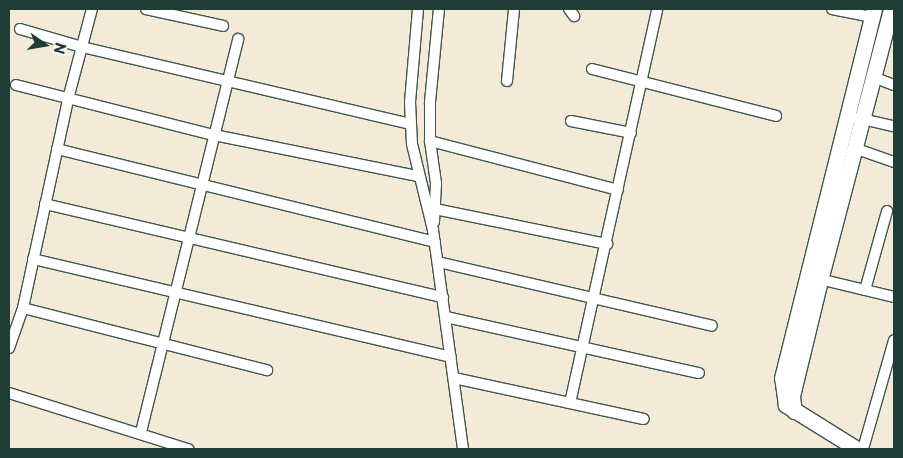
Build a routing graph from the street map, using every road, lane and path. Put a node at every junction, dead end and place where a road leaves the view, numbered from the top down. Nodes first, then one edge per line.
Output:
1 (92, 9) edge
2 (146, 9) edge
3 (418, 9) edge
4 (439, 9) edge
5 (514, 9) edge
6 (657, 9) edge
7 (832, 9) edge
8 (891, 9) edge
9 (873, 13) edge
10 (223, 26) dead end
11 (20, 30) dead end
12 (238, 39) dead end
13 (82, 47) junction
14 (592, 69) dead end
15 (873, 77) junction
16 (507, 81) dead end
17 (228, 82) junction
18 (641, 83) junction
19 (894, 85) edge
20 (16, 86) dead end
21 (68, 99) junction
22 (776, 116) dead end
23 (847, 116) junction
24 (863, 119) junction
25 (571, 121) dead end
26 (411, 124) junction
27 (894, 126) edge
28 (630, 133) junction
29 (214, 135) junction
30 (430, 141) junction
31 (854, 148) junction
32 (57, 149) junction
33 (894, 162) edge
34 (418, 176) junction
35 (202, 186) junction
36 (618, 190) junction
37 (45, 204) junction
38 (430, 208) junction
39 (887, 211) dead end
40 (189, 239) junction
41 (435, 242) junction
42 (607, 244) junction
43 (33, 259) junction
44 (438, 262) junction
45 (814, 278) junction
46 (865, 290) junction
47 (175, 292) junction
48 (443, 297) junction
49 (894, 297) edge
50 (595, 299) junction
51 (23, 308) junction
52 (446, 317) junction
53 (712, 326) dead end
54 (894, 340) edge
55 (163, 343) junction
56 (9, 348) edge
57 (583, 350) junction
58 (452, 357) junction
59 (266, 370) dead end
60 (699, 374) dead end
61 (454, 378) junction
62 (9, 393) edge
63 (570, 403) junction
64 (644, 419) dead end
65 (141, 432) junction
66 (188, 449) edge
67 (463, 449) edge
68 (857, 449) edge
69 (863, 449) edge

1 - 13 street
2 - 10 street
3 - 26 street
4 - 30 street
5 - 16 street
6 - 18 street
7 - 9 street
8 - 15 street
9 - 23 street
11 - 13 street
12 - 17 street
13 - 17 street
13 - 21 street
14 - 18 street
15 - 19 street
15 - 24 street
17 - 26 street
17 - 29 street
18 - 22 street
18 - 28 street
20 - 21 street
21 - 29 street
21 - 32 street
23 - 24 street
23 - 45 street
24 - 27 street
24 - 31 street
25 - 28 street
26 - 34 street
28 - 36 street
29 - 34 street
29 - 35 street
30 - 36 street
30 - 38 street
31 - 33 street
31 - 45 street
32 - 35 street
32 - 37 street
34 - 38 street
35 - 40 street
35 - 41 street
36 - 42 street
37 - 40 street
37 - 43 street
38 - 41 street
38 - 42 street
39 - 46 street
40 - 47 street
40 - 48 street
41 - 44 street
42 - 50 street
43 - 47 street
43 - 51 street
44 - 48 street
44 - 50 street
45 - 46 street
45 - 68 street
46 - 49 street
47 - 55 street
47 - 58 street
48 - 52 street
50 - 53 street
50 - 57 street
51 - 55 street
51 - 56 street
52 - 57 street
52 - 58 street
54 - 69 street
55 - 59 street
55 - 65 street
57 - 60 street
57 - 63 street
58 - 61 street
61 - 63 street
61 - 67 street
62 - 65 street
63 - 64 street
65 - 66 street

